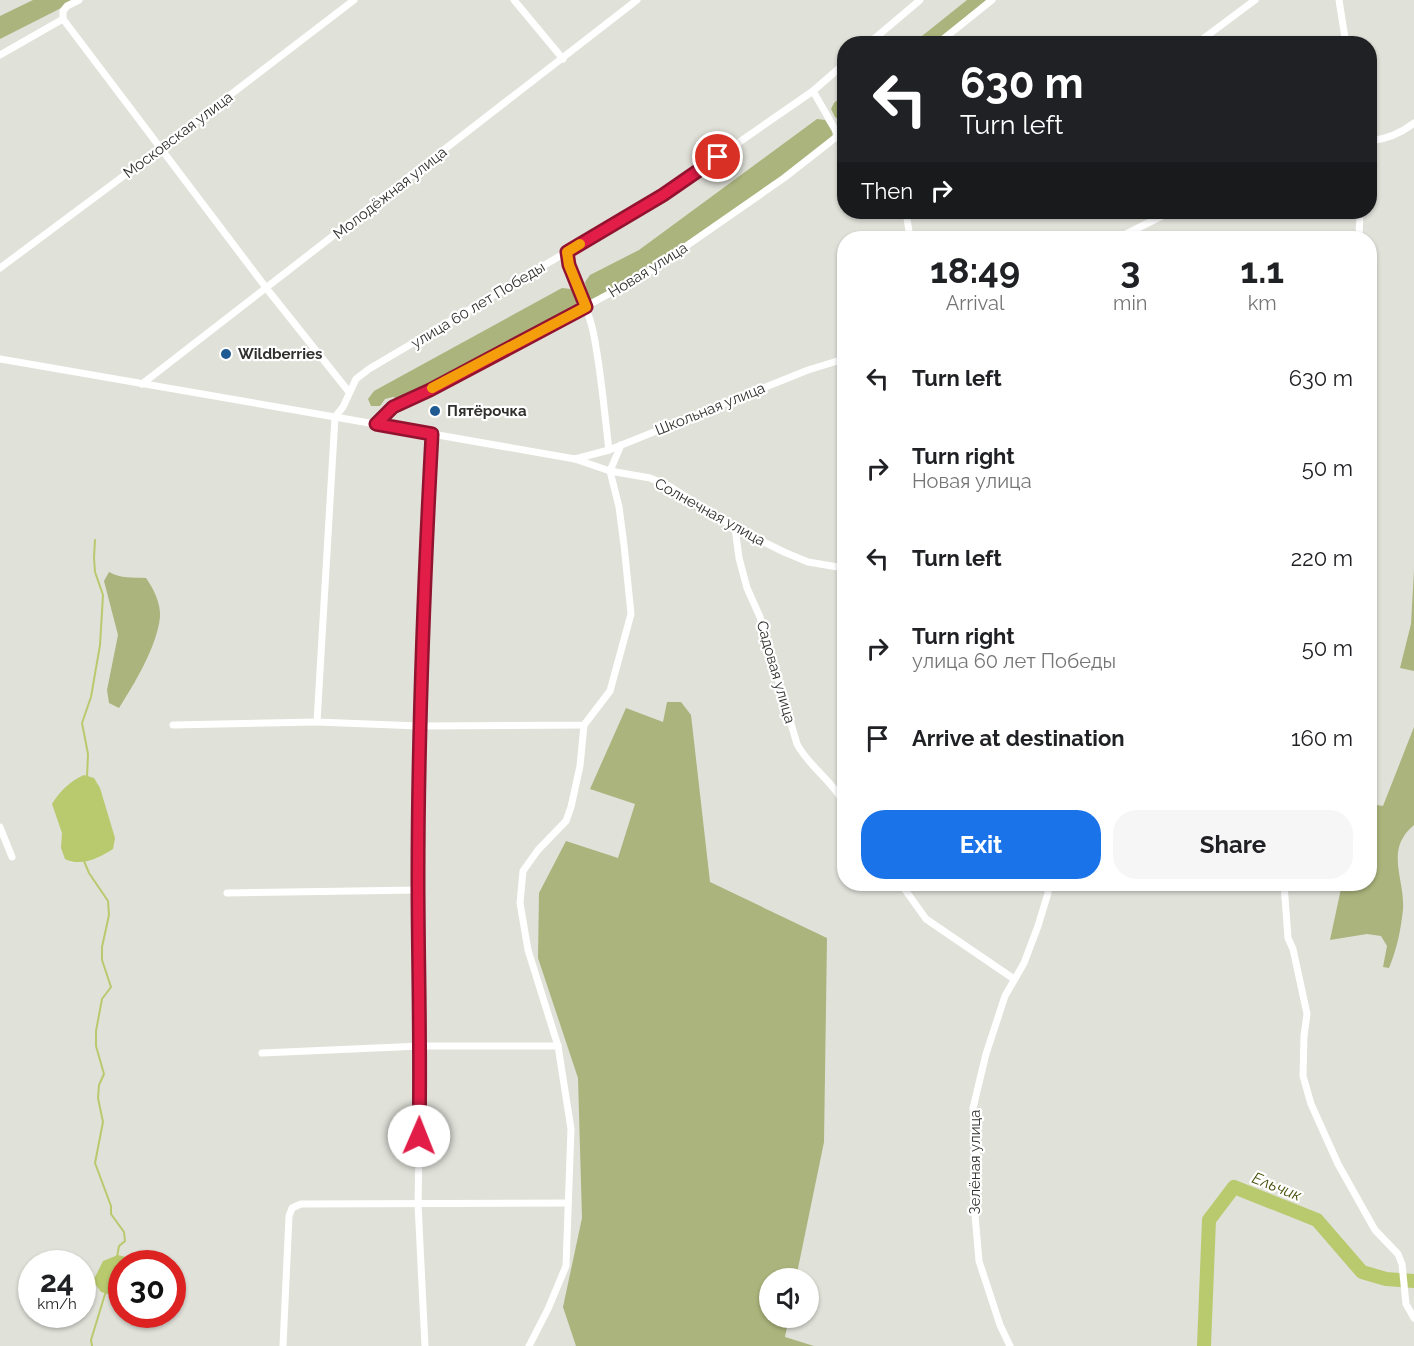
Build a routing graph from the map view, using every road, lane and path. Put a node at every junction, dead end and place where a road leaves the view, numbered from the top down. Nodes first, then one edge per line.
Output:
1 (79, 0) edge
2 (354, 0) edge
3 (514, 0) edge
4 (637, 0) edge
5 (920, 0) edge
6 (992, 0) edge
7 (1255, 0) edge
8 (1339, 0) edge
9 (63, 19) junction
10 (877, 36) edge
11 (947, 36) edge
12 (1207, 36) edge
13 (1345, 36) edge
14 (0, 55) edge
15 (563, 58) junction
16 (837, 70) edge
17 (813, 91) junction
18 (1414, 123) edge
19 (837, 126) edge
20 (837, 137) edge
21 (1377, 140) edge
22 (161, 148) junction
23 (1156, 219) edge
24 (1132, 231) edge
25 (567, 252) junction
26 (0, 268) edge
27 (267, 289) junction
28 (586, 307) junction
29 (0, 359) edge
30 (837, 361) edge
31 (142, 384) junction
32 (349, 393) junction
33 (335, 417) junction
34 (376, 424) junction
35 (432, 434) junction
36 (621, 445) junction
37 (609, 450) junction
38 (575, 459) junction
39 (610, 471) junction
40 (735, 528) junction
41 (837, 567) edge
42 (317, 722) junction
43 (173, 725) dead end
44 (584, 725) junction
45 (419, 726) junction
46 (837, 792) edge
47 (0, 827) edge
48 (12, 857) dead end
49 (418, 890) junction
50 (906, 891) edge
51 (1048, 891) edge
52 (1284, 891) edge
53 (227, 893) dead end
54 (1014, 979) junction
55 (421, 1046) junction
56 (558, 1046) junction
57 (262, 1053) dead end
58 (568, 1203) junction
59 (418, 1204) junction
60 (1414, 1318) edge
61 (283, 1346) edge
62 (425, 1346) edge
63 (529, 1346) edge
64 (1010, 1346) edge

1 - 9 street
2 - 22 street, Московская улица
3 - 15 street
4 - 15 street, Молодёжная улица
5 - 10 street
6 - 11 street
7 - 12 street
8 - 13 street
9 - 14 street
9 - 22 street
15 - 27 street, Молодёжная улица
16 - 17 street, улица 60 лет Победы
17 - 19 street
17 - 25 street, улица 60 лет Победы
18 - 21 street
20 - 28 street, Новая улица
22 - 26 street, Московская улица
22 - 27 street
23 - 24 street
25 - 28 street
25 - 32 street, улица 60 лет Победы
27 - 31 street, Молодёжная улица
27 - 32 street
28 - 34 street, Новая улица
28 - 37 street
29 - 31 street, Солнечная улица
30 - 36 street, Школьная улица
31 - 33 street, Солнечная улица
32 - 33 street, улица 60 лет Победы
33 - 34 street, Солнечная улица
33 - 42 street
34 - 35 street, Солнечная улица
35 - 38 street, Солнечная улица
35 - 45 street
36 - 37 street, Школьная улица
36 - 39 street
37 - 38 street, Школьная улица
38 - 39 street, Солнечная улица
39 - 40 street, Солнечная улица
39 - 44 street
40 - 41 street, Солнечная улица
40 - 46 street, Садовая улица
42 - 43 street
42 - 45 street
44 - 45 street
44 - 56 street
45 - 49 street
47 - 48 street
49 - 53 street
49 - 55 street
50 - 54 street
51 - 54 street, Зелёная улица
52 - 60 street
54 - 64 street, Зелёная улица
55 - 56 street
55 - 57 street
55 - 59 street
56 - 58 street
58 - 59 street
58 - 63 street
59 - 61 street
59 - 62 street

